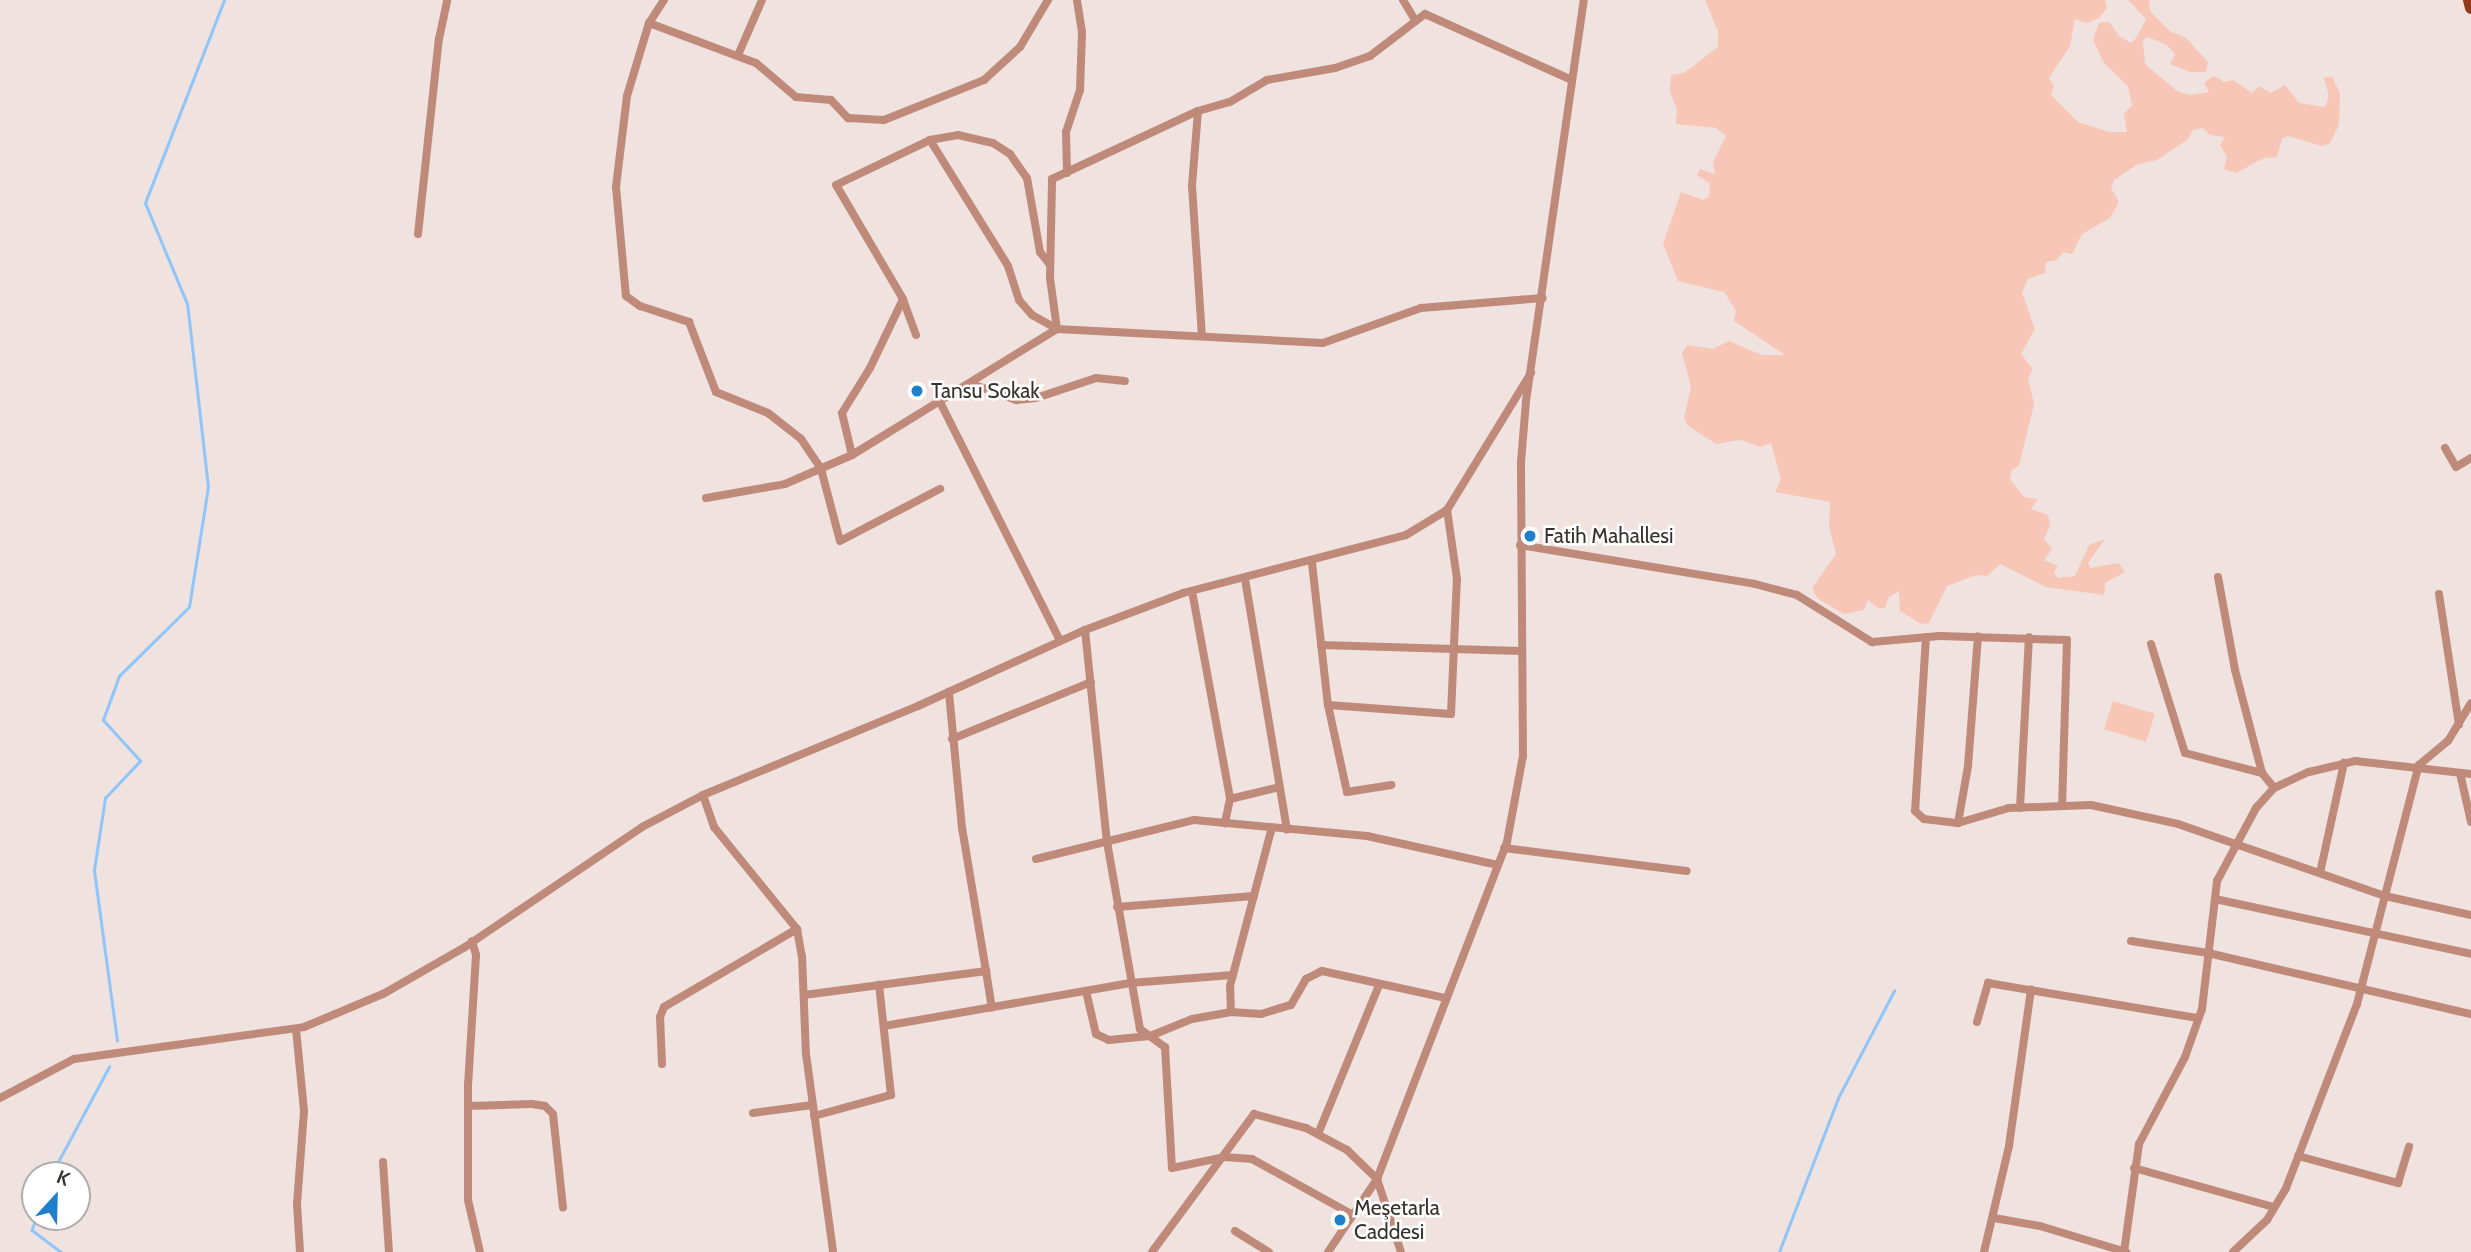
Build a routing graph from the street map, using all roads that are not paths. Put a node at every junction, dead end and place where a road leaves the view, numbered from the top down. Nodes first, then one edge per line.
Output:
1 (447, 0) edge
2 (664, 0) edge
3 (762, 0) edge
4 (1048, 0) edge
5 (1077, 0) edge
6 (1403, 0) edge
7 (1584, 0) edge
8 (2469, 0) edge
9 (2471, 8) edge
10 (1415, 20) junction
11 (649, 23) junction
12 (738, 55) junction
13 (1572, 80) junction
14 (1198, 111) junction
15 (930, 140) junction
16 (1067, 173) junction
17 (418, 234) dead end
18 (1051, 265) junction
19 (1543, 298) junction
20 (903, 299) junction
21 (1057, 329) junction
22 (916, 334) dead end
23 (1202, 335) junction
24 (1531, 373) junction
25 (1125, 382) dead end
26 (972, 384) junction
27 (941, 404) junction
28 (2445, 449) dead end
29 (852, 455) junction
30 (2471, 458) edge
31 (821, 469) junction
32 (940, 489) dead end
33 (706, 498) dead end
34 (1447, 510) junction
35 (1520, 545) junction
36 (1312, 563) junction
37 (2218, 577) dead end
38 (1245, 579) junction
39 (1192, 591) junction
40 (2439, 594) dead end
41 (1085, 630) junction
42 (1978, 636) junction
43 (2029, 637) junction
44 (1926, 638) junction
45 (1060, 641) junction
46 (2151, 644) dead end
47 (1321, 645) junction
48 (1455, 647) junction
49 (1520, 651) junction
50 (1091, 682) junction
51 (948, 692) junction
52 (2471, 703) edge
53 (1328, 705) junction
54 (2459, 724) junction
55 (952, 739) junction
56 (2344, 763) junction
57 (2419, 765) junction
58 (2262, 773) junction
59 (2460, 773) junction
60 (2471, 774) edge
61 (1391, 785) dead end
62 (1280, 787) junction
63 (2274, 788) junction
64 (703, 795) junction
65 (1230, 799) junction
66 (2062, 806) junction
67 (2020, 808) junction
68 (2471, 822) edge
69 (1225, 823) junction
70 (1958, 823) junction
71 (1272, 827) junction
72 (1287, 829) junction
73 (1107, 842) junction
74 (2234, 844) junction
75 (1504, 848) junction
76 (1036, 859) dead end
77 (1498, 864) junction
78 (1687, 871) dead end
79 (2319, 873) junction
80 (1254, 896) junction
81 (2385, 896) junction
82 (2215, 899) junction
83 (1118, 907) junction
84 (2471, 915) edge
85 (797, 929) junction
86 (2375, 935) junction
87 (472, 941) junction
88 (2131, 941) dead end
89 (2208, 953) junction
90 (2471, 954) edge
91 (986, 971) junction
92 (1233, 975) junction
93 (1130, 982) junction
94 (879, 985) junction
95 (1379, 985) junction
96 (2031, 990) junction
97 (1086, 991) junction
98 (2361, 991) junction
99 (804, 995) junction
100 (1446, 998) junction
101 (992, 1008) junction
102 (1230, 1012) junction
103 (2471, 1014) edge
104 (2198, 1018) junction
105 (1977, 1022) dead end
106 (884, 1026) junction
107 (296, 1029) junction
108 (1150, 1036) junction
109 (662, 1064) dead end
110 (0, 1098) edge
111 (812, 1105) junction
112 (468, 1106) junction
113 (753, 1113) dead end
114 (814, 1116) junction
115 (1318, 1134) junction
116 (2409, 1147) dead end
117 (2298, 1156) junction
118 (1224, 1157) junction
119 (383, 1162) dead end
120 (2134, 1168) junction
121 (1377, 1179) junction
122 (563, 1207) dead end
123 (2274, 1207) junction
124 (1353, 1215) junction
125 (1994, 1219) junction
126 (1235, 1231) dead end
127 (1256, 1244) junction
128 (300, 1252) edge
129 (389, 1252) edge
130 (480, 1252) edge
131 (833, 1252) edge
132 (1152, 1252) edge
133 (1250, 1252) edge
134 (1269, 1252) edge
135 (1328, 1252) edge
136 (1401, 1252) edge
137 (1984, 1252) edge
138 (2125, 1252) edge
139 (2233, 1252) edge

1 - 17 street
2 - 11 street
3 - 12 street
4 - 12 street
5 - 16 street
6 - 10 street
7 - 13 street
8 - 9 main road
10 - 13 street
10 - 14 street
11 - 12 street
11 - 31 street
13 - 19 street
14 - 16 street
14 - 23 street
15 - 18 street
15 - 20 street
15 - 21 street
16 - 18 street
18 - 21 street
19 - 23 street
19 - 24 street
20 - 22 street
20 - 29 street
21 - 23 street
21 - 26 street
24 - 34 street
24 - 35 street
25 - 26 street
26 - 27 street
27 - 29 street
27 - 45 street
28 - 30 street
29 - 31 street
31 - 32 street
31 - 33 street
34 - 36 street
34 - 48 street
35 - 44 street
35 - 49 street
36 - 38 street
36 - 47 street
37 - 58 street
38 - 39 street
38 - 62 street
39 - 41 street
39 - 65 street
40 - 54 street
41 - 45 street
41 - 50 street
42 - 43 street
42 - 44 street
42 - 70 street
43 - 66 street
43 - 67 street
44 - 70 street
45 - 51 street
46 - 58 street
47 - 48 street
47 - 53 street
48 - 49 street
48 - 53 street
49 - 75 street
50 - 55 street
50 - 73 street
51 - 55 street
51 - 64 street
52 - 54 street
53 - 61 street
54 - 57 street
55 - 91 street
56 - 57 street
56 - 63 street
56 - 79 street
57 - 59 street
57 - 81 street
58 - 63 street
59 - 60 street
59 - 68 street
62 - 65 street
62 - 72 street
63 - 74 street
64 - 85 street
64 - 87 street
65 - 69 street
66 - 67 street
66 - 74 street
67 - 70 street
69 - 71 street
69 - 73 street
71 - 72 street
71 - 80 street
72 - 77 street
73 - 76 street
73 - 83 street
74 - 79 street
74 - 82 street
75 - 77 street
75 - 78 street
77 - 100 street
79 - 81 street
80 - 83 street
80 - 92 street
81 - 84 street
81 - 86 street
82 - 86 street
82 - 89 street
83 - 93 street
85 - 99 street
85 - 109 street
86 - 90 street
86 - 98 street
87 - 107 street
87 - 112 street
88 - 89 street
89 - 98 street
89 - 104 street
91 - 94 street
91 - 101 street
92 - 93 street
92 - 102 street
93 - 97 street
93 - 108 street
94 - 99 street
94 - 106 street
95 - 100 street
95 - 102 street
95 - 115 street
96 - 104 street
96 - 105 street
96 - 125 street
97 - 101 street
97 - 108 street
98 - 103 street
98 - 117 street
99 - 111 street
100 - 121 street
101 - 106 street
102 - 108 street
104 - 120 street
106 - 114 street
107 - 110 street
107 - 128 street
108 - 118 street
111 - 113 street
111 - 114 street
112 - 122 street
112 - 130 street
114 - 131 street
115 - 118 street
115 - 121 street
116 - 117 street
117 - 123 street
118 - 124 street
118 - 132 street
119 - 129 street
120 - 123 street
120 - 138 street
121 - 124 street
121 - 136 street
123 - 139 street
124 - 135 street
125 - 137 street
125 - 138 street
126 - 127 street
127 - 133 street
127 - 134 street

